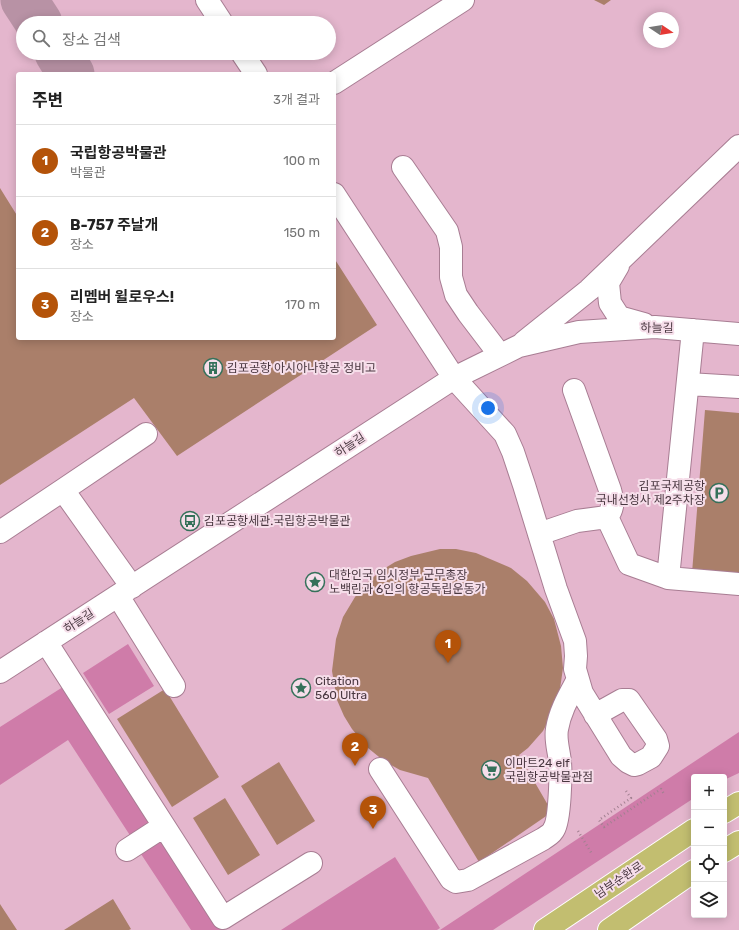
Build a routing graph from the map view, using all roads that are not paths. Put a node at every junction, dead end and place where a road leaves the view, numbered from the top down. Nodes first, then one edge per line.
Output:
1 (207, 0) edge
2 (462, 0) edge
3 (217, 16) edge
4 (247, 60) edge
5 (255, 72) edge
6 (336, 82) edge
7 (739, 146) edge
8 (403, 167) dead end
9 (336, 197) edge
10 (621, 260) junction
11 (655, 327) junction
12 (693, 330) junction
13 (739, 334) edge
14 (510, 350) junction
15 (454, 378) junction
16 (688, 384) junction
17 (739, 387) edge
18 (574, 390) dead end
19 (146, 434) dead end
20 (64, 490) junction
21 (607, 517) junction
22 (0, 532) edge
23 (539, 534) junction
24 (668, 578) junction
25 (739, 584) edge
26 (125, 591) junction
27 (46, 642) junction
28 (0, 672) edge
29 (577, 681) junction
30 (174, 686) dead end
31 (595, 715) dead end
32 (380, 769) dead end
33 (739, 803) edge
34 (727, 810) edge
35 (164, 826) junction
36 (691, 832) edge
37 (739, 842) edge
38 (727, 849) edge
39 (127, 850) dead end
40 (311, 863) dead end
41 (691, 873) edge
42 (545, 930) edge
43 (609, 930) edge

1 - 3 lane
2 - 6 lane
4 - 5 lane
7 - 10 lane
8 - 14 lane
9 - 15 lane
10 - 11 lane
10 - 14 lane
11 - 12 lane, 하늘길
11 - 14 lane, 하늘길
12 - 13 lane, 하늘길
12 - 16 lane
14 - 15 lane, 하늘길
15 - 23 lane
15 - 26 lane, 하늘길
16 - 17 lane
16 - 24 lane
18 - 21 lane
19 - 20 lane
20 - 22 lane
20 - 26 lane
21 - 23 lane
21 - 24 lane
23 - 29 lane
24 - 25 lane
26 - 27 lane, 하늘길
26 - 30 lane
27 - 28 lane, 하늘길
27 - 35 lane
29 - 31 lane
29 - 32 lane
33 - 34 main road
35 - 39 lane
35 - 40 lane
36 - 42 main road, 남부순환로
37 - 38 main road
41 - 43 main road

